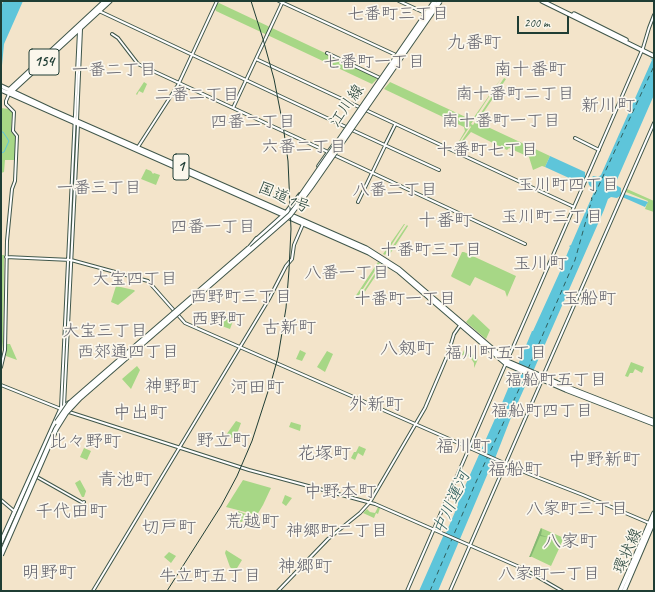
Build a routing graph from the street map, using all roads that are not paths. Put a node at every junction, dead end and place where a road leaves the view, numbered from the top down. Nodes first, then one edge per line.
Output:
1 (105, 1) edge
2 (110, 1) edge
3 (217, 1) edge
4 (282, 1) edge
5 (399, 1) edge
6 (434, 1) edge
7 (441, 1) edge
8 (542, 1) edge
9 (548, 2) edge
10 (97, 10) junction
11 (433, 12) junction
12 (425, 13) junction
13 (654, 15) edge
14 (80, 26) junction
15 (112, 34) dead end
16 (643, 49) junction
17 (327, 53) dead end
18 (653, 54) edge
19 (192, 55) junction
20 (396, 55) junction
21 (402, 58) junction
22 (256, 59) junction
23 (380, 78) junction
24 (246, 80) junction
25 (179, 83) junction
26 (1, 86) edge
27 (374, 88) junction
28 (1, 90) edge
29 (10, 92) junction
30 (377, 94) junction
31 (233, 108) junction
32 (360, 108) junction
33 (366, 111) junction
34 (76, 122) junction
35 (654, 123) edge
36 (395, 124) junction
37 (346, 127) junction
38 (352, 130) junction
39 (575, 138) dead end
40 (385, 145) junction
41 (138, 148) junction
42 (599, 150) junction
43 (328, 152) junction
44 (335, 155) junction
45 (439, 170) dead end
46 (372, 173) junction
47 (301, 193) junction
48 (358, 202) dead end
49 (574, 208) junction
50 (285, 214) junction
51 (290, 216) junction
52 (303, 223) junction
53 (257, 240) junction
54 (524, 244) dead end
55 (6, 257) junction
56 (70, 261) junction
57 (220, 278) junction
58 (187, 300) junction
59 (174, 311) junction
60 (178, 315) junction
61 (462, 324) junction
62 (240, 348) junction
63 (122, 361) junction
64 (507, 362) junction
65 (1, 367) edge
66 (543, 378) junction
67 (1, 385) edge
68 (64, 409) junction
69 (654, 421) edge
70 (654, 424) edge
71 (416, 425) junction
72 (179, 448) junction
73 (469, 448) junction
74 (506, 464) junction
75 (37, 476) junction
76 (1, 500) edge
77 (84, 502) dead end
78 (370, 502) junction
79 (15, 512) junction
80 (654, 513) edge
81 (652, 524) edge
82 (434, 530) junction
83 (1, 542) edge
84 (470, 546) junction
85 (1, 548) edge
86 (1, 556) edge
87 (93, 591) edge
88 (278, 591) edge
89 (407, 591) edge
90 (450, 591) edge
91 (562, 591) edge
92 (620, 591) edge
93 (624, 591) edge

1 - 10 main road, 154
2 - 10 main road, 154
3 - 19 street
4 - 20 street
4 - 22 street
5 - 12 street
6 - 12 main road, 江川線
6 - 27 highway, bridge
7 - 11 highway, bridge
7 - 21 main road, 江川線
8 - 9 main road
9 - 16 main road
10 - 14 main road, 154
10 - 19 street
11 - 30 highway, bridge
11 - 63 highway, bridge
12 - 20 main road, 江川線
13 - 16 street
14 - 29 main road, 154
14 - 34 street
15 - 25 street
16 - 18 main road
16 - 42 street
17 - 23 street
19 - 24 street
19 - 25 street
20 - 21 street
20 - 23 main road, 江川線
21 - 30 main road, 江川線
22 - 24 street
22 - 32 street
23 - 32 main road, 江川線
24 - 31 street
24 - 37 street
25 - 31 street
25 - 41 street
26 - 29 main road, 国道1号 / 1
27 - 47 highway, bridge
27 - 58 highway, bridge
28 - 29 main road, 国道1号 / 1
29 - 34 main road, 国道1号 / 1
29 - 55 street
30 - 33 main road, 江川線
31 - 43 street
32 - 33 street
32 - 37 main road, 江川線
33 - 36 street
33 - 38 main road, 江川線
34 - 41 main road, 国道1号 / 1
34 - 50 main road, 国道1号 / 1
34 - 56 street
35 - 66 street
36 - 40 street
36 - 49 street
37 - 38 street
37 - 43 main road, 江川線
38 - 40 street
38 - 44 main road, 江川線
39 - 42 street
40 - 45 street
40 - 46 street
41 - 50 main road, 国道1号 / 1
42 - 49 street
43 - 44 street
43 - 47 main road, 江川線
44 - 46 street
44 - 51 main road, 江川線
46 - 48 street
46 - 54 street
47 - 50 main road, 江川線
49 - 64 street
50 - 51 main road, 国道1号 / 1
50 - 53 main road, 江川線
51 - 52 main road, 国道1号 / 1
51 - 57 main road, 江川線
51 - 61 main road, 国道1号 / 1
52 - 61 main road, 国道1号 / 1
52 - 62 street
53 - 58 highway, bridge
53 - 59 main road, 江川線
55 - 56 street
55 - 65 street
56 - 59 street
56 - 68 street
57 - 60 main road, 江川線
57 - 63 highway, bridge
58 - 85 highway, bridge
59 - 60 street
59 - 68 main road, 江川線
60 - 62 street
60 - 68 main road, 江川線
61 - 64 main road, 国道1号 / 1
61 - 71 street
62 - 71 street
62 - 72 street
63 - 86 highway, bridge
64 - 66 main road, 国道1号 / 1
64 - 73 street
66 - 69 main road, 1
66 - 70 main road, 1
66 - 74 street
67 - 68 street
68 - 72 street
68 - 75 main road, 江川線
68 - 79 main road, 江川線
71 - 73 street
71 - 78 street
72 - 78 street
72 - 87 street
73 - 74 street
73 - 82 street
74 - 81 street
74 - 84 street
75 - 77 street
75 - 86 main road, 江川線
76 - 79 street
78 - 82 street
78 - 88 street
79 - 83 main road, 江川線
80 - 81 main road, 環状線
81 - 92 main road, 環状線
81 - 93 main road, 環状線
82 - 84 street
82 - 89 street
84 - 90 street
84 - 91 street

